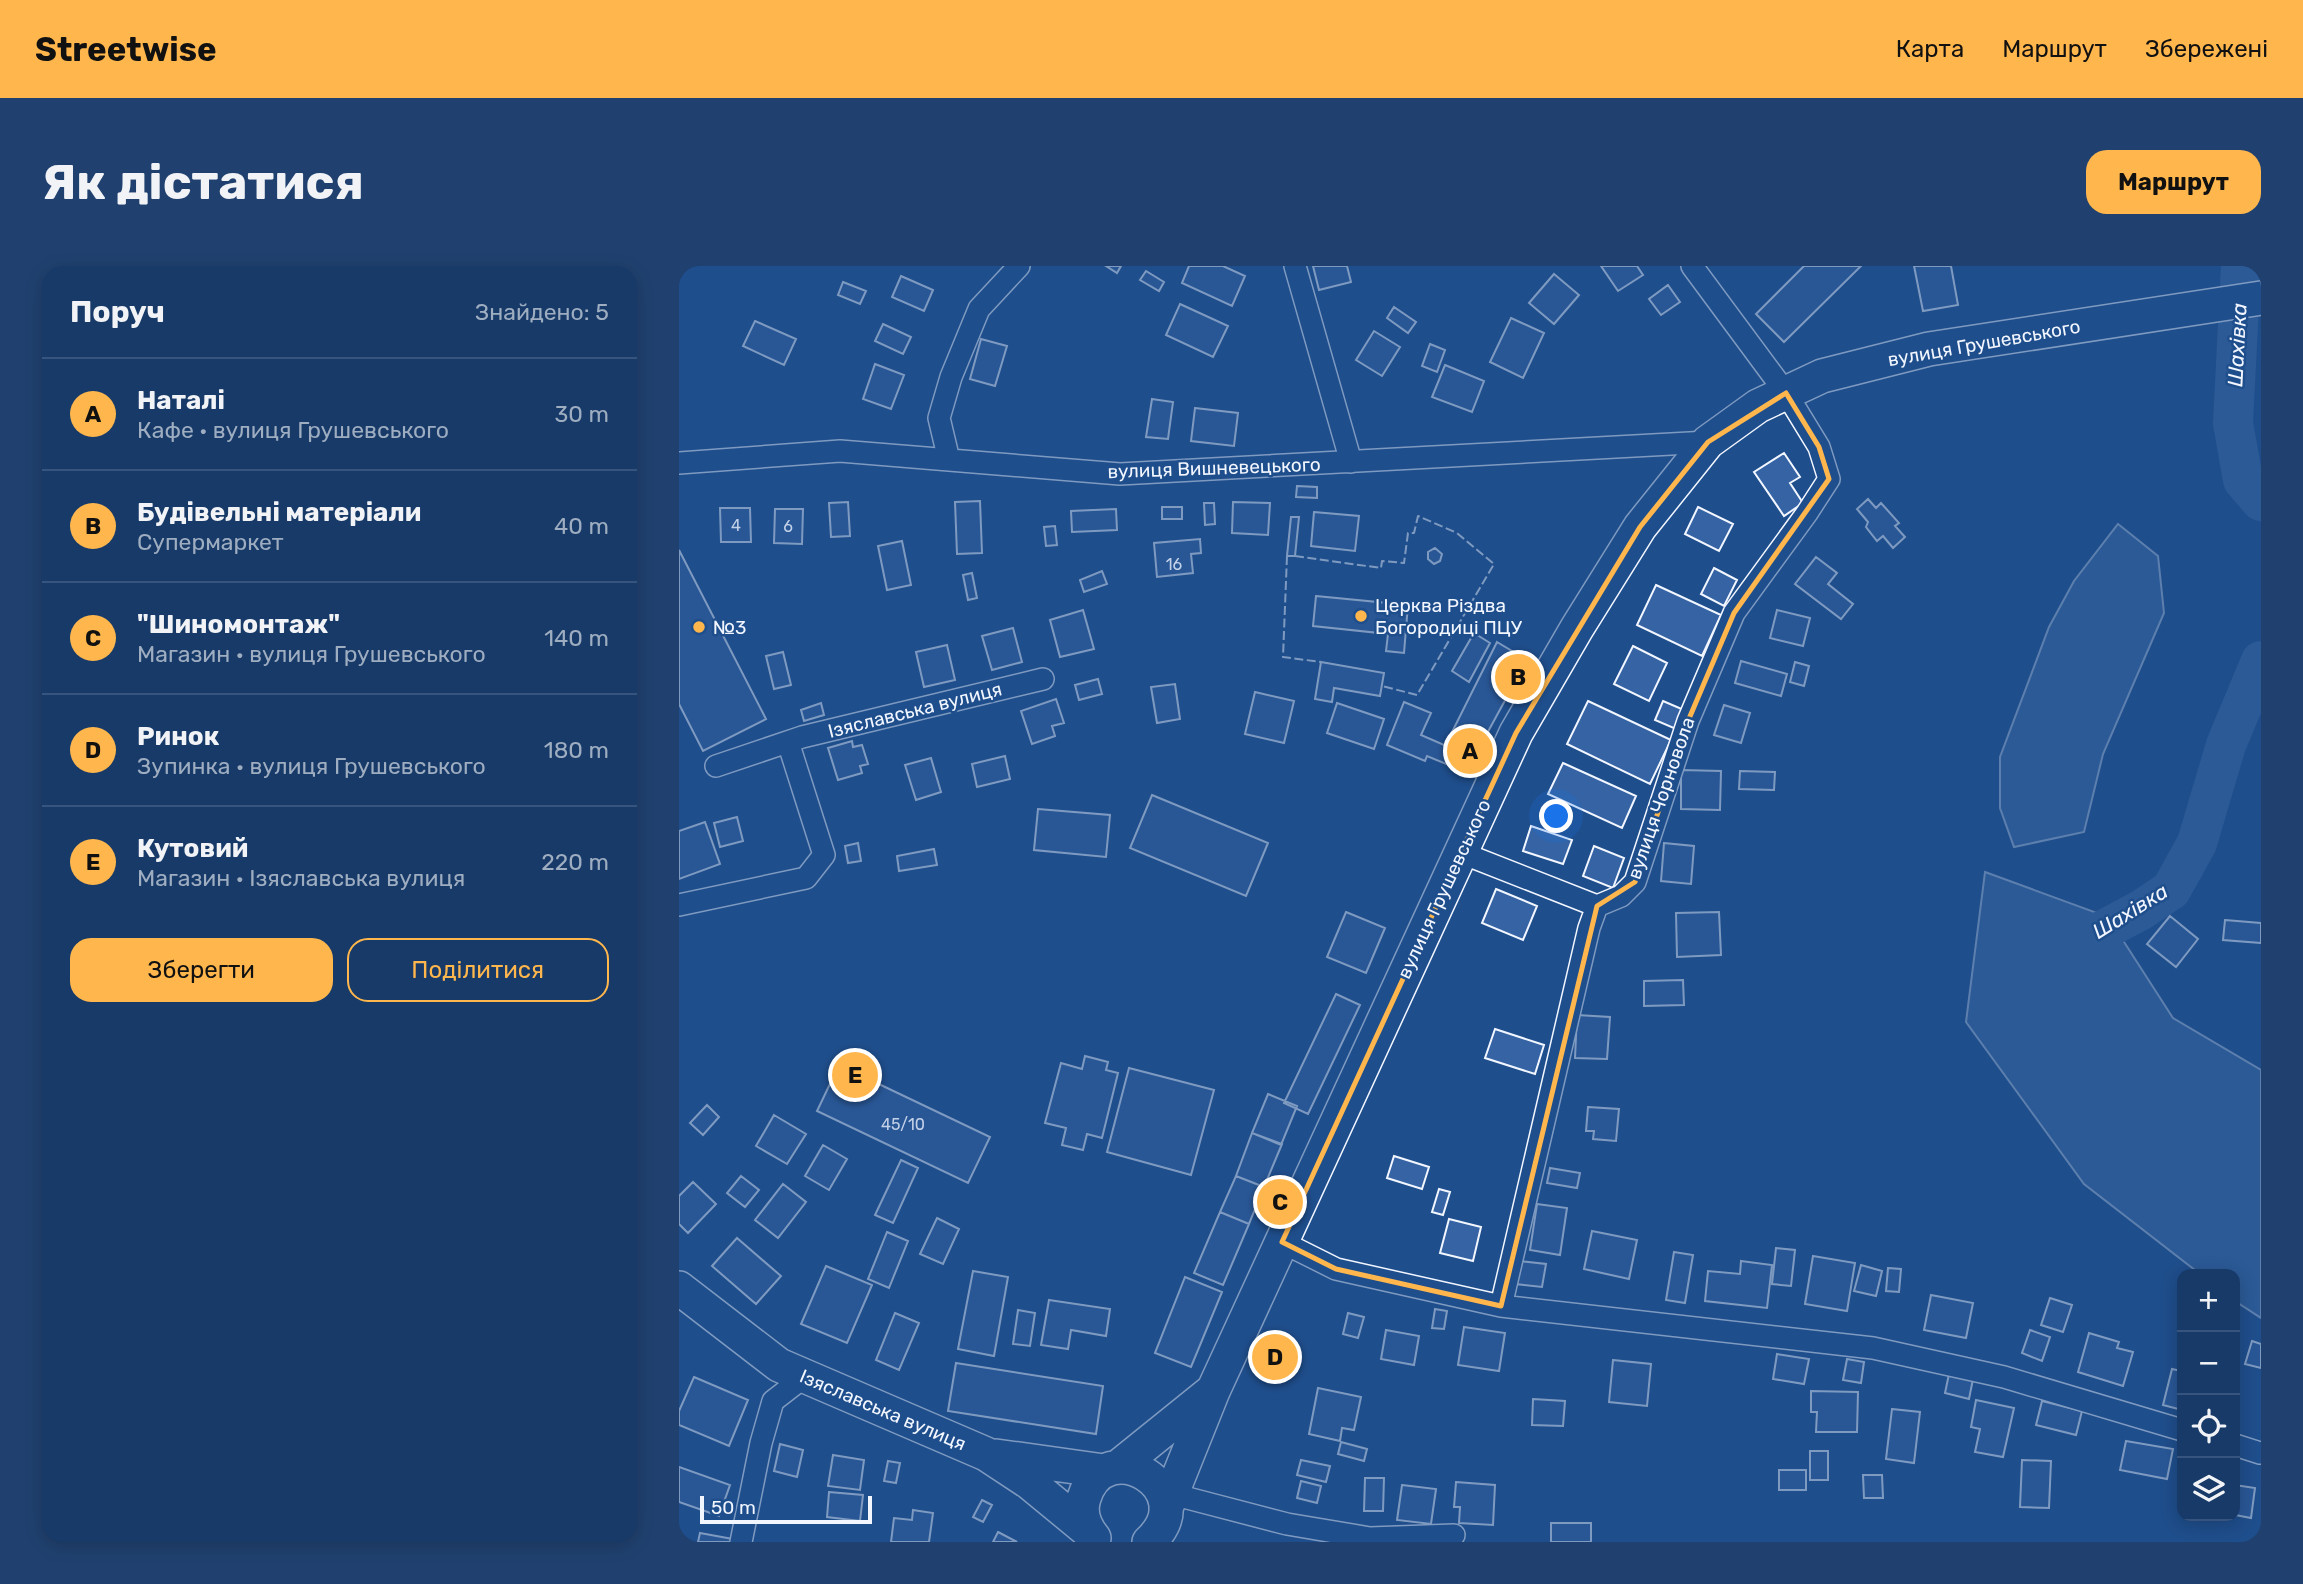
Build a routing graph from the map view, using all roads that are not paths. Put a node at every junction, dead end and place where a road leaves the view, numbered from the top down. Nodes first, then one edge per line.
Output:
1 (1019, 266) edge
2 (1295, 266) edge
3 (1692, 266) edge
4 (2256, 298) edge
5 (1786, 393) junction
6 (1708, 442) junction
7 (949, 460) junction
8 (1351, 462) junction
9 (679, 463) edge
10 (1043, 679) dead end
11 (788, 742) junction
12 (716, 766) dead end
13 (1462, 853) junction
14 (679, 905) edge
15 (1597, 906) junction
16 (1282, 1242) junction
17 (679, 1288) edge
18 (1501, 1306) junction
19 (804, 1377) junction
20 (1213, 1391) junction
21 (2177, 1429) edge
22 (2240, 1447) edge
23 (2260, 1453) edge
24 (986, 1454) junction
25 (1111, 1469) junction
26 (1160, 1524) edge
27 (1454, 1535) dead end
28 (1093, 1536) edge
29 (741, 1542) edge

1 - 7 street
2 - 8 street
3 - 5 street
4 - 5 main road, вулиця Грушевського
5 - 6 main road, вулиця Грушевського
5 - 15 street, вулиця Чорновола
6 - 8 street, вулиця Вишневецького
6 - 13 main road, вулиця Грушевського
7 - 8 street, вулиця Вишневецького
7 - 9 street, вулиця Вишневецького
10 - 11 street, Ізяславська вулиця
11 - 12 street, Ізяславська вулиця
11 - 14 street
13 - 15 street
13 - 16 main road, вулиця Грушевського
15 - 18 street
16 - 18 street
16 - 20 main road, вулиця Грушевського
17 - 19 main road, Ізяславська вулиця
18 - 21 street
19 - 24 main road, Ізяславська вулиця
19 - 29 street
20 - 25 main road
20 - 26 main road, вулиця Грушевського
22 - 23 street
24 - 25 main road
24 - 28 main road, Ізяславська вулиця
25 - 26 main road
25 - 28 main road
26 - 27 street

